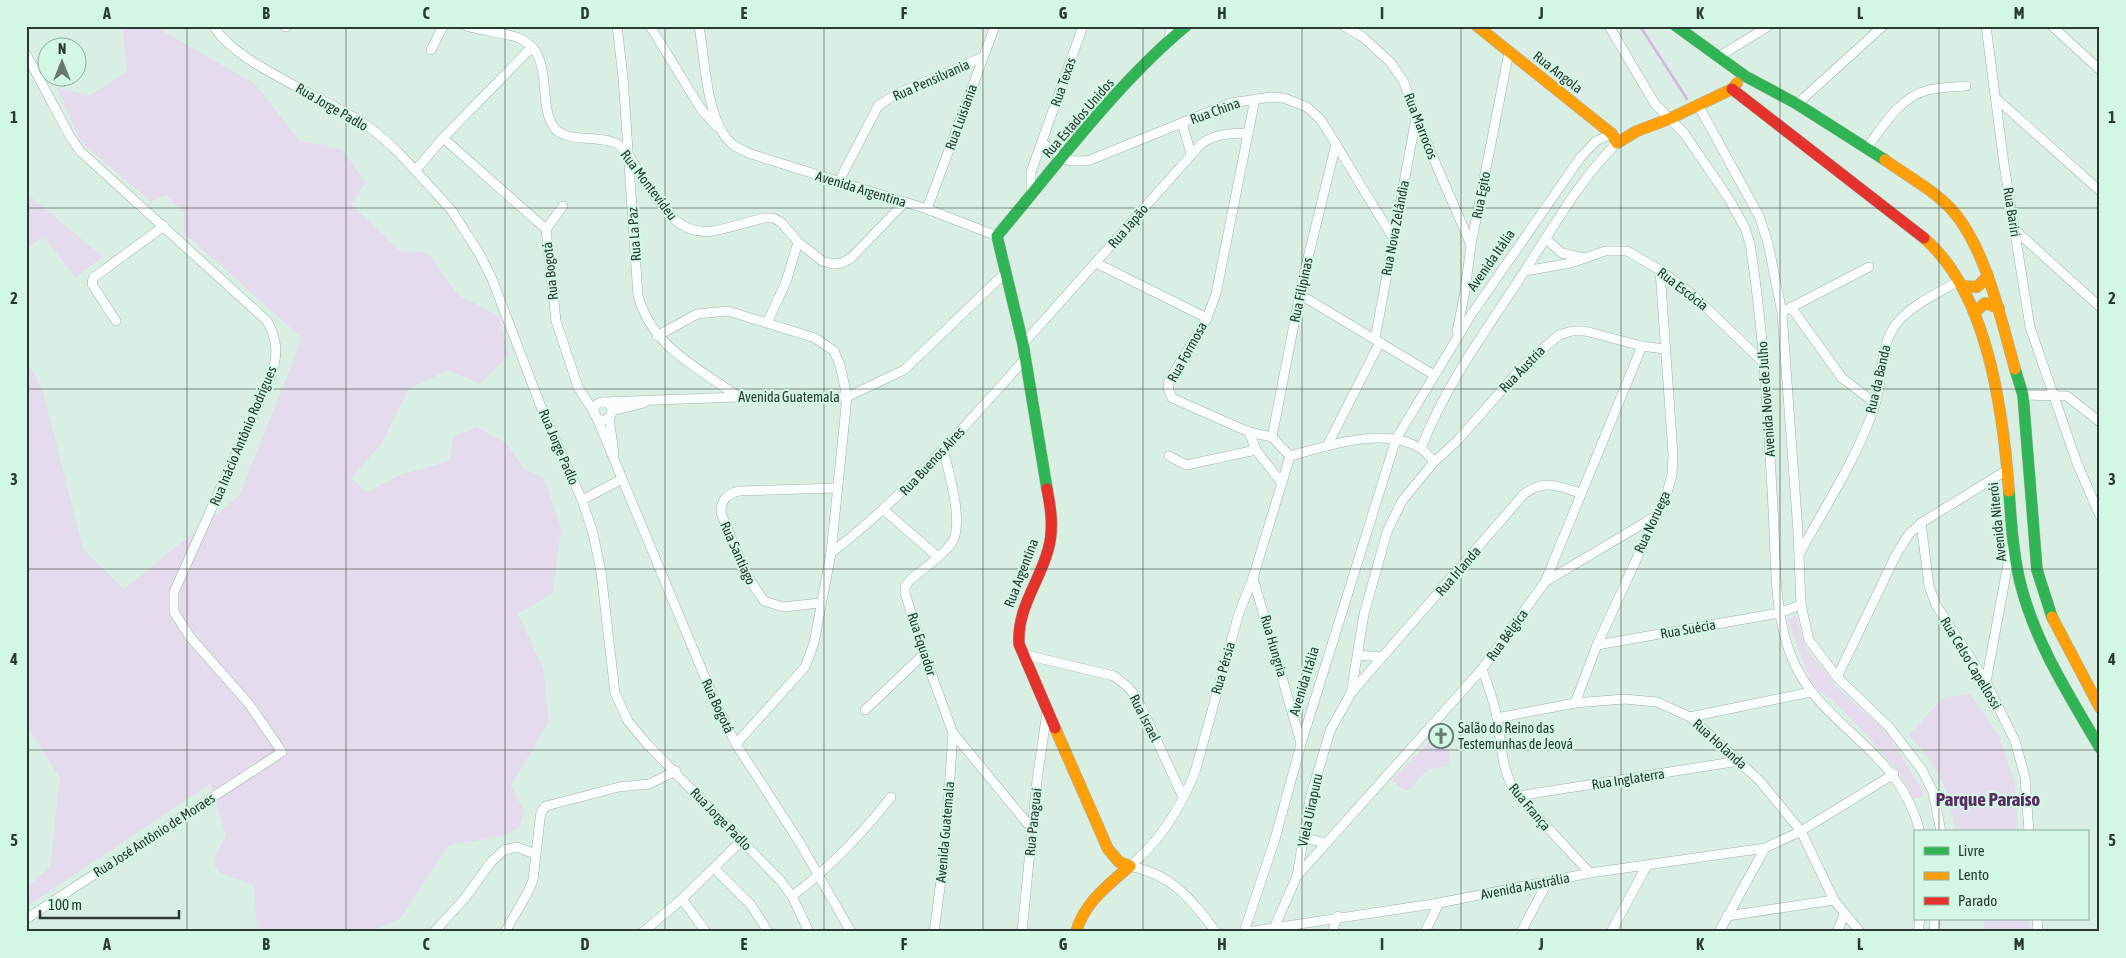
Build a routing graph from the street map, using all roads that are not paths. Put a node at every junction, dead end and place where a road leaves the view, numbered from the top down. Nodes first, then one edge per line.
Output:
1 (214, 26) edge
2 (443, 26) edge
3 (467, 26) edge
4 (617, 26) edge
5 (650, 26) edge
6 (700, 26) edge
7 (995, 26) edge
8 (1083, 26) edge
9 (1172, 26) edge
10 (1186, 26) edge
11 (1344, 26) edge
12 (1477, 26) edge
13 (1609, 26) edge
14 (1676, 26) edge
15 (1769, 26) edge
16 (1883, 26) edge
17 (1986, 26) edge
18 (2052, 26) edge
19 (1168, 41) junction
20 (531, 48) junction
21 (431, 50) dead end
22 (1509, 52) junction
23 (26, 54) edge
24 (983, 57) junction
25 (1718, 57) junction
26 (2100, 70) edge
27 (1745, 76) junction
28 (1966, 86) dead end
29 (1732, 89) junction
30 (1254, 99) junction
31 (1998, 100) junction
32 (1797, 104) junction
33 (1698, 105) junction
34 (1416, 118) junction
35 (1669, 119) junction
36 (1182, 123) junction
37 (719, 129) junction
38 (1248, 133) junction
39 (443, 138) junction
40 (1615, 138) junction
41 (1043, 143) junction
42 (1336, 144) junction
43 (1867, 148) junction
44 (1191, 154) junction
45 (628, 156) junction
46 (1062, 159) junction
47 (415, 171) junction
48 (838, 183) junction
49 (2100, 192) edge
50 (1031, 195) junction
51 (905, 202) junction
52 (563, 206) dead end
53 (927, 209) junction
54 (164, 226) junction
55 (546, 229) junction
56 (2014, 229) junction
57 (997, 236) junction
58 (1393, 238) junction
59 (1545, 238) junction
60 (798, 242) junction
61 (1471, 245) junction
62 (1585, 258) junction
63 (1096, 263) junction
64 (1869, 267) dead end
65 (1525, 270) junction
66 (1660, 270) junction
67 (1004, 274) junction
68 (1988, 276) junction
69 (1960, 284) junction
70 (1300, 294) junction
71 (1791, 307) junction
72 (2100, 307) edge
73 (1999, 308) junction
74 (1782, 312) junction
75 (1974, 313) junction
76 (1207, 318) junction
77 (116, 321) dead end
78 (767, 323) junction
79 (657, 336) junction
80 (1455, 339) junction
81 (1377, 341) junction
82 (1022, 344) junction
83 (1642, 346) junction
84 (1664, 349) junction
85 (1024, 360) junction
86 (1765, 364) junction
87 (1434, 375) junction
88 (578, 387) junction
89 (2055, 394) junction
90 (2023, 395) junction
91 (739, 397) junction
92 (847, 397) junction
93 (649, 401) junction
94 (602, 402) junction
95 (1875, 403) junction
96 (595, 414) junction
97 (610, 414) junction
98 (2100, 422) edge
99 (1249, 432) junction
100 (1272, 436) junction
101 (1396, 439) junction
102 (1327, 446) junction
103 (1421, 448) junction
104 (943, 450) junction
105 (1256, 450) junction
106 (1169, 456) dead end
107 (1290, 456) junction
108 (1434, 462) junction
109 (615, 465) junction
110 (2007, 470) junction
111 (622, 479) junction
112 (1280, 482) junction
113 (836, 488) junction
114 (1580, 493) junction
115 (582, 500) junction
116 (884, 510) junction
117 (1654, 516) junction
118 (2100, 516) edge
119 (1921, 523) junction
120 (2012, 541) junction
121 (831, 553) junction
122 (1799, 555) junction
123 (938, 556) junction
124 (1253, 578) junction
125 (1545, 582) junction
126 (820, 603) junction
127 (1801, 605) junction
128 (1780, 613) junction
129 (1597, 646) junction
130 (924, 654) junction
131 (1022, 654) junction
132 (1358, 655) junction
133 (1382, 657) junction
134 (1482, 669) junction
135 (1838, 677) junction
136 (1986, 682) junction
137 (1811, 692) junction
138 (1351, 693) junction
139 (1575, 703) junction
140 (2100, 708) edge
141 (866, 710) dead end
142 (1047, 712) junction
143 (2100, 714) edge
144 (1690, 717) junction
145 (1497, 718) junction
146 (2085, 722) junction
147 (953, 733) junction
148 (736, 744) junction
149 (1301, 744) junction
150 (2100, 748) edge
151 (282, 752) joint
152 (1739, 761) junction
153 (676, 772) junction
154 (1894, 774) junction
155 (1518, 796) junction
156 (891, 797) dead end
157 (1183, 797) junction
158 (1032, 829) junction
159 (1919, 830) edge
160 (1941, 830) edge
161 (2029, 830) edge
162 (1801, 831) junction
163 (1303, 838) junction
164 (741, 841) junction
165 (1326, 843) junction
166 (1765, 848) junction
167 (535, 854) junction
168 (1648, 865) junction
169 (1130, 866) junction
170 (714, 868) junction
171 (1590, 873) junction
172 (820, 876) junction
173 (1297, 876) junction
174 (1547, 883) junction
175 (792, 896) junction
176 (682, 899) junction
177 (1834, 900) junction
178 (1439, 903) junction
179 (1844, 915) junction
180 (1338, 916) junction
181 (1727, 916) junction
182 (26, 919) edge
183 (1274, 928) junction
184 (434, 932) edge
185 (505, 932) edge
186 (643, 932) edge
187 (706, 932) edge
188 (768, 932) edge
189 (808, 932) edge
190 (851, 932) edge
191 (934, 932) edge
192 (1022, 932) edge
193 (1076, 932) edge
194 (1216, 932) edge
195 (1245, 932) edge
196 (1332, 932) edge
197 (1426, 932) edge
198 (1521, 932) edge
199 (1612, 932) edge
200 (1719, 932) edge
201 (1837, 932) edge
202 (1860, 932) edge

1 - 47 street, Rua Jorge Padlo
2 - 21 street
3 - 20 street
4 - 45 street, Rua La Paz
5 - 37 street, Avenida Argentina
6 - 37 street
7 - 24 street, Rua Luisiania
8 - 41 street, Rua Texas
9 - 19 street
10 - 19 main road, Rua Estados Unidos
11 - 34 street, Rua Marrocos
12 - 22 main road, Rua Angola
13 - 35 street, Avenida Nove de Julho
14 - 25 main road
15 - 25 street
16 - 32 street
17 - 31 street, Rua Bariri
18 - 26 street
19 - 46 main road, Rua Estados Unidos
20 - 39 street
20 - 45 street, Rua Montevídeu
22 - 40 main road, Rua Angola
22 - 61 street, Rua Egito
23 - 54 street, Rua Inácio Antônio Rodrigues
24 - 48 street, Rua Pensilvania
24 - 53 street, Rua Luisiania
25 - 27 main road
27 - 29 main road, Avenida Itália
27 - 32 main road
28 - 43 street
29 - 33 main road, Avenida Itália
29 - 69 main road, Avenida Niterói
30 - 36 street, Rua China
30 - 38 street, Rua Formosa
30 - 42 street, Rua China
31 - 49 street
31 - 56 street, Rua Bariri
32 - 43 main road
33 - 35 main road, Avenida Itália
33 - 74 street, Avenida Nove de Julho
34 - 58 street, Rua Nova Zelândia
34 - 61 street, Rua Marrocos
35 - 40 main road, Avenida Itália
35 - 86 street, Avenida Nove de Julho
36 - 44 street
36 - 46 street, Rua China
37 - 48 street, Avenida Argentina
38 - 44 street, Rua Japão
38 - 76 street, Rua Formosa
39 - 47 street
39 - 55 street, Rua Bogotá
40 - 59 street
40 - 80 street, Avenida Itália
41 - 46 street
41 - 50 street, Rua Texas
42 - 58 street, Rua China
42 - 70 street, Rua Filipinas
43 - 68 main road
44 - 63 street, Rua Japão
45 - 60 street, Rua Montevídeu
45 - 79 street, Rua La Paz
46 - 50 main road, Rua Estados Unidos
47 - 115 street, Rua Jorge Padlo
48 - 51 street, Avenida Argentina
50 - 57 main road, Rua Estados Unidos
51 - 53 street, Avenida Argentina
51 - 60 street
52 - 55 street
53 - 57 street, Avenida Argentina
54 - 77 street
54 - 151 street, Rua Inácio Antônio Rodrigues
55 - 88 street, Rua Bogotá
56 - 72 street
56 - 89 street, Rua Bariri
57 - 67 main road, Rua Argentina
58 - 81 street, Rua Nova Zelândia
59 - 62 street
59 - 65 street
60 - 78 street
61 - 80 street, Rua Egito
62 - 65 street, Rua Escócia
62 - 66 street, Rua Escócia
63 - 76 street
63 - 82 street, Rua Japão
64 - 71 street
65 - 103 street
66 - 84 street, Rua Noruega
66 - 86 street, Rua Escócia
67 - 82 main road, Rua Argentina
67 - 92 street, Avenida Guatemala
68 - 69 main road
68 - 73 main road
69 - 75 main road, Avenida Niterói
69 - 95 street, Rua da Banda
70 - 81 street
70 - 100 street, Rua Filipinas
71 - 74 street
71 - 95 street
73 - 75 main road
73 - 90 main road
74 - 122 street, Avenida Nove de Julho
75 - 110 main road, Avenida Niterói
76 - 99 street, Rua Formosa
78 - 79 street
78 - 92 street
79 - 91 street, Rua La Paz
80 - 87 street, Avenida Itália
81 - 87 street
81 - 102 street, Rua Nova Zelândia
82 - 85 main road, Rua Argentina
83 - 84 street, Rua Áustria
83 - 108 street, Rua Áustria
83 - 114 street, Rua Bélgica
84 - 117 street, Rua Noruega
85 - 104 street, Rua Buenos Aires
85 - 131 main road, Rua Argentina
86 - 128 street, Avenida Nove de Julho
87 - 101 street, Avenida Itália
88 - 94 street
88 - 96 street, Rua Bogotá
89 - 90 street
89 - 98 street
89 - 118 street, Rua Bariri
90 - 140 main road
91 - 92 street, Avenida Guatemala
91 - 93 street, Avenida Guatemala
92 - 113 street
93 - 94 street, Avenida Guatemala
93 - 97 street, Avenida Guatemala
94 - 96 street
94 - 97 street
95 - 122 street, Rua da Banda
96 - 97 street
96 - 109 street, Rua Bogotá
97 - 109 street, Rua Bogotá
99 - 100 street, Rua Formosa
99 - 105 street
100 - 107 street
101 - 102 street
101 - 103 street
101 - 149 street, Avenida Itália
102 - 107 street
103 - 108 street
104 - 116 street, Rua Buenos Aires
104 - 123 street, Rua Equador
105 - 106 street
105 - 112 street
107 - 112 street, Rua Pérsia
108 - 132 street
109 - 111 street, Rua Bogotá
110 - 119 street
110 - 120 main road, Avenida Niterói
111 - 115 street
111 - 148 street, Rua Bogotá
112 - 124 street, Rua Pérsia
113 - 121 street
113 - 126 street, Rua Santiago
114 - 125 street, Rua Bélgica
114 - 133 street, Rua Irlanda
115 - 153 street, Rua Jorge Padlo
116 - 121 street, Rua Buenos Aires
116 - 123 street
117 - 125 street
117 - 129 street, Rua Noruega
119 - 135 street
119 - 136 street, Rua Celso Capellossi
120 - 136 street
120 - 146 main road, Avenida Niterói
121 - 126 street
122 - 127 street, Avenida Nove de Julho
123 - 130 street, Rua Equador
124 - 149 street, Rua Hungria
124 - 157 street, Rua Pérsia
125 - 134 street, Rua Bélgica
126 - 148 street
127 - 128 street, Rua Suécia
127 - 135 street, Avenida Nove de Julho
128 - 129 street, Rua Suécia
128 - 137 street, Avenida Nove de Julho
129 - 139 street, Rua Noruega
130 - 141 street
130 - 147 street, Rua Equador
131 - 142 main road, Rua Argentina
131 - 157 street, Rua Israel
132 - 133 street
132 - 138 street
133 - 138 street, Rua Irlanda
134 - 145 street, Rua França
134 - 165 street, Rua Bélgica
135 - 160 street, Avenida Nove de Julho
136 - 161 street, Rua Celso Capellossi
137 - 144 street
137 - 154 street, Avenida Nove de Julho
138 - 163 street, Viela Uirapuru
139 - 144 street, Rua Holanda
139 - 145 street, Rua Holanda
142 - 158 street, Rua Paraguai
142 - 169 main road, Rua Argentina
143 - 146 main road
144 - 152 street, Rua Holanda
145 - 155 street, Rua França
146 - 150 main road, Avenida Niterói
147 - 158 street, Rua Equador
147 - 191 street, Avenida Guatemala
148 - 172 street, Rua Bogotá
149 - 195 street, Avenida Itália
151 - 182 street, Rua José Antônio de Moraes
152 - 155 street, Rua Inglaterra
152 - 162 street, Rua Holanda
153 - 164 street, Rua Jorge Padlo
153 - 167 street
154 - 159 street, Avenida Nove de Julho
154 - 162 street, Avenida Austrália
155 - 171 street, Rua França
156 - 172 street
157 - 169 street, Rua Pérsia
158 - 192 street, Rua Paraguai
162 - 166 street, Avenida Austrália
162 - 177 street, Rua Holanda
163 - 165 street
163 - 173 street, Viela Uirapuru
164 - 170 street
164 - 175 street, Rua Jorge Padlo
165 - 173 street, Rua Bélgica
166 - 168 street, Avenida Austrália
166 - 181 street
167 - 184 street
167 - 185 street
168 - 171 street, Avenida Austrália
168 - 199 street
169 - 193 main road
169 - 194 street
170 - 176 street
170 - 188 street
171 - 174 street, Avenida Austrália
172 - 175 street
172 - 190 street, Rua Bogotá
173 - 183 street, Viela Uirapuru
174 - 178 street, Avenida Austrália
174 - 198 street
175 - 189 street, Rua Jorge Padlo
176 - 186 street
176 - 187 street
177 - 179 street, Rua Holanda
177 - 181 street
178 - 180 street, Avenida Austrália
178 - 197 street
179 - 201 street
179 - 202 street, Rua Holanda
180 - 183 street, Avenida Austrália
180 - 196 street
181 - 200 street
183 - 195 street, Avenida Austrália

